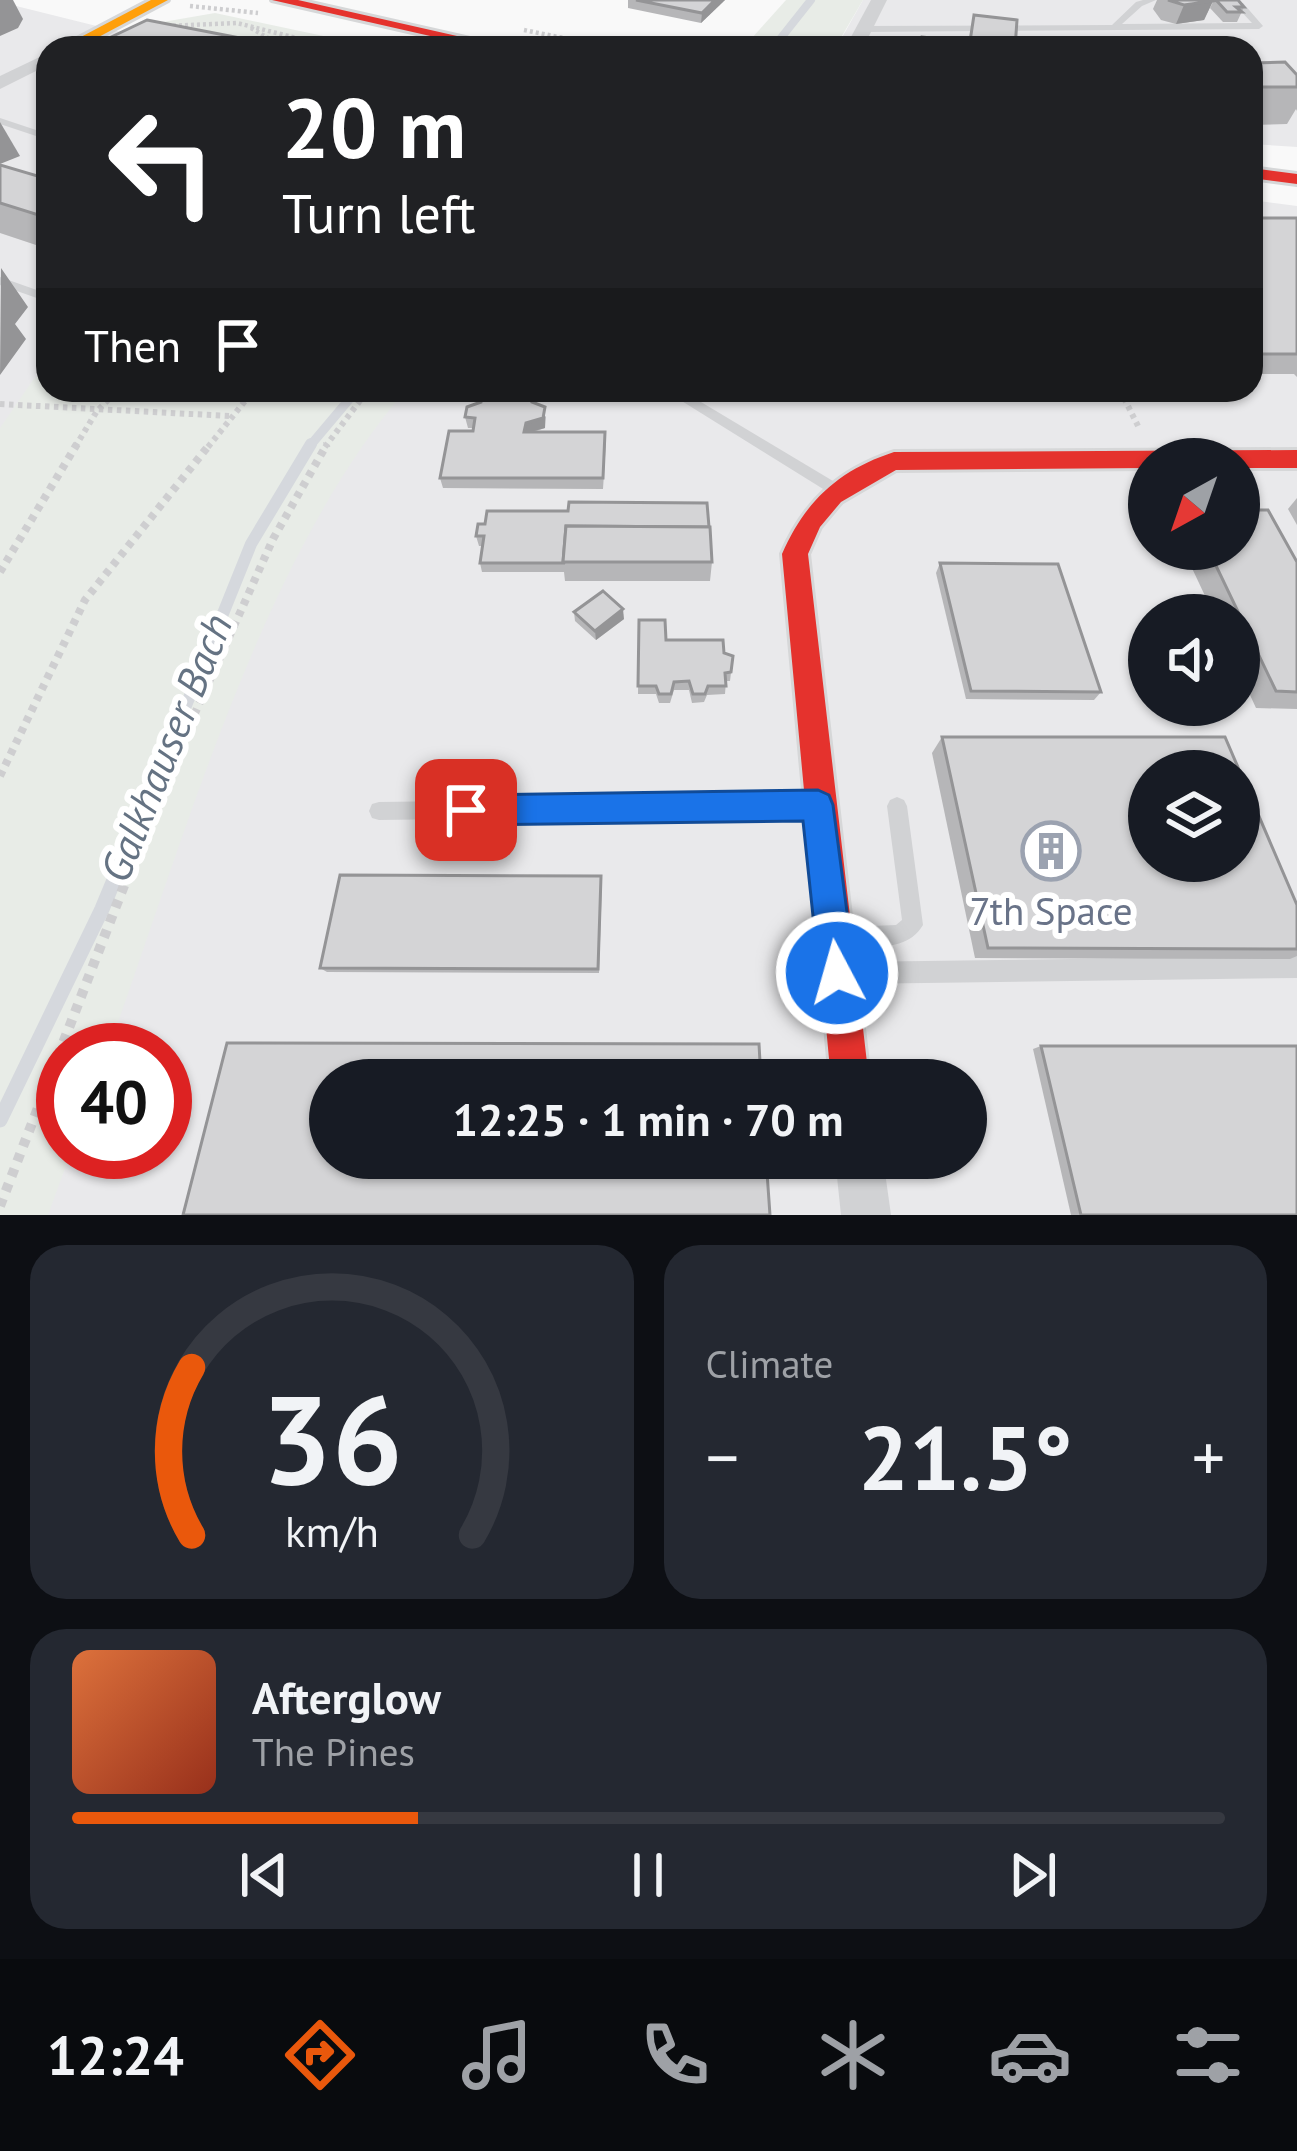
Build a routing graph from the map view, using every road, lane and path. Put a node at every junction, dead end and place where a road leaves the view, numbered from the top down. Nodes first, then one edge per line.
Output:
1 (161, 0) edge
2 (279, 0) edge
3 (879, 0) edge
4 (1152, 0) edge
5 (1192, 0) edge
6 (120, 20) junction
7 (248, 25) junction
8 (1115, 26) junction
9 (862, 29) junction
10 (90, 36) edge
11 (258, 36) edge
12 (290, 36) edge
13 (447, 36) edge
14 (859, 36) edge
15 (36, 64) edge
16 (0, 83) edge
17 (0, 121) edge
18 (15, 125) junction
19 (0, 131) edge
20 (36, 132) edge
21 (1263, 174) edge
22 (1297, 178) edge
23 (0, 280) edge
24 (36, 294) edge
25 (106, 402) edge
26 (243, 402) edge
27 (358, 402) edge
28 (691, 402) edge
29 (0, 404) edge
30 (97, 411) junction
31 (231, 416) junction
32 (1297, 459) edge
33 (833, 488) junction
34 (0, 572) edge
35 (0, 776) edge
36 (818, 805) junction
37 (897, 806) dead end
38 (379, 812) dead end
39 (833, 937) junction
40 (1297, 967) edge
41 (837, 973) junction
42 (847, 1059) edge
43 (862, 1179) edge
44 (0, 1206) edge
45 (866, 1215) edge

1 - 6 street
2 - 13 street
3 - 9 street
4 - 8 lane
5 - 8 lane
6 - 7 path
6 - 10 street
7 - 11 path
7 - 12 path
8 - 9 lane
9 - 14 street
15 - 16 street
17 - 18 lane
18 - 19 lane
18 - 20 lane
21 - 22 street
23 - 24 lane
25 - 30 path
26 - 31 path
27 - 44 path
28 - 33 lane
29 - 30 path
30 - 31 path
30 - 34 path
31 - 35 path
32 - 33 street
33 - 36 street
36 - 38 lane
36 - 39 street
37 - 39 lane
39 - 41 street
40 - 41 lane
41 - 42 street
43 - 45 street

